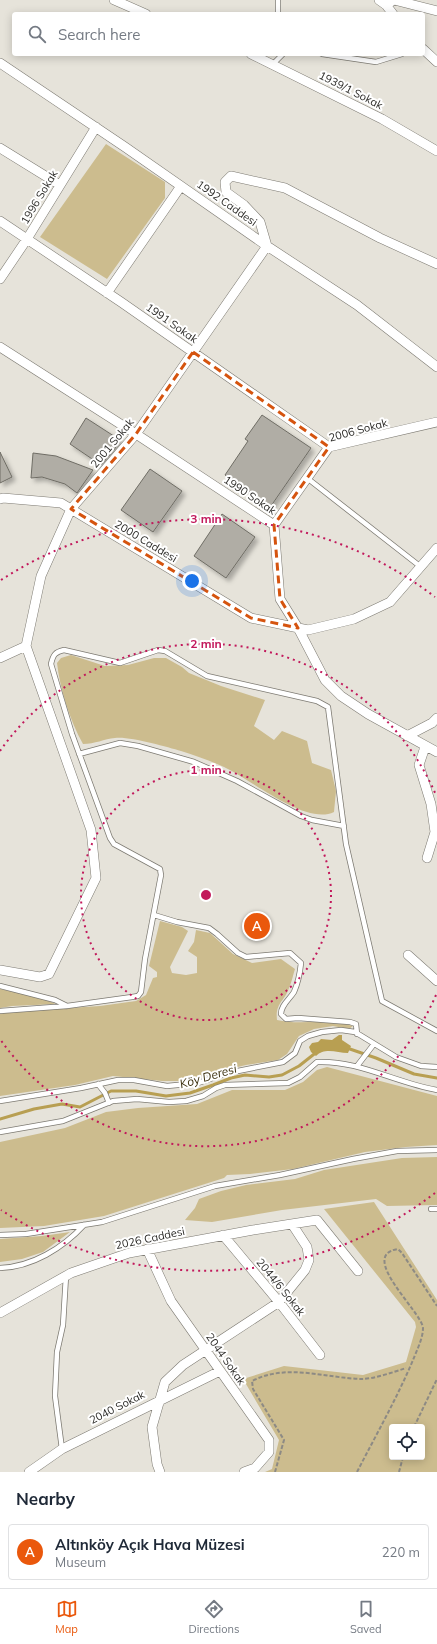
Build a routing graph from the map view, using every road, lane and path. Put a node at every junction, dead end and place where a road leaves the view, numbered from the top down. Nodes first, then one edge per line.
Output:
1 (114, 0) edge
2 (278, 0) edge
3 (383, 2) edge
4 (437, 11) edge
5 (141, 12) edge
6 (278, 12) edge
7 (391, 12) edge
8 (425, 51) edge
9 (255, 56) edge
10 (281, 56) edge
11 (336, 56) edge
12 (396, 56) edge
13 (437, 62) edge
14 (0, 64) edge
15 (273, 64) junction
16 (96, 127) junction
17 (0, 148) edge
18 (437, 151) edge
19 (60, 185) junction
20 (182, 186) junction
21 (0, 221) edge
22 (27, 239) junction
23 (267, 246) junction
24 (437, 264) edge
25 (0, 279) edge
26 (107, 293) junction
27 (0, 347) edge
28 (193, 352) junction
29 (437, 367) edge
30 (437, 422) edge
31 (136, 434) junction
32 (329, 447) junction
33 (307, 478) junction
34 (0, 499) edge
35 (71, 509) junction
36 (274, 525) junction
37 (437, 548) edge
38 (421, 567) junction
39 (298, 628) junction
40 (26, 646) junction
41 (0, 658) edge
42 (437, 718) edge
43 (407, 736) junction
44 (425, 747) junction
45 (437, 752) edge
46 (79, 754) junction
47 (344, 826) junction
48 (428, 858) dead end
49 (154, 915) junction
50 (408, 955) dead end
51 (0, 970) edge
52 (437, 981) edge
53 (0, 986) edge
54 (67, 1006) junction
55 (0, 1011) edge
56 (437, 1031) edge
57 (358, 1034) junction
58 (374, 1044) junction
59 (357, 1066) junction
60 (437, 1067) edge
61 (98, 1084) junction
62 (437, 1090) edge
63 (0, 1101) edge
64 (109, 1103) junction
65 (0, 1132) edge
66 (437, 1150) edge
67 (431, 1209) dead end
68 (437, 1209) edge
69 (292, 1224) junction
70 (84, 1225) junction
71 (0, 1235) edge
72 (223, 1235) junction
73 (147, 1249) junction
74 (0, 1268) edge
75 (358, 1271) dead end
76 (66, 1276) junction
77 (279, 1302) junction
78 (437, 1306) edge
79 (0, 1313) edge
80 (205, 1350) junction
81 (320, 1355) dead end
82 (406, 1368) dead end
83 (220, 1371) junction
84 (437, 1378) edge
85 (160, 1399) junction
86 (415, 1424) edge
87 (62, 1449) junction
88 (402, 1460) edge
89 (29, 1472) edge
90 (160, 1472) edge
91 (244, 1472) edge
92 (275, 1472) edge
93 (356, 1472) edge
94 (399, 1472) edge

1 - 5 street
2 - 6 lane
3 - 4 street
3 - 7 street
8 - 13 street
9 - 15 street, 1939/1 Sokak
10 - 15 lane
11 - 12 lane
14 - 16 street, 1992 Caddesi
15 - 18 street, 1939/1 Sokak
16 - 19 street, 1996 Sokak
16 - 20 street, 1992 Caddesi
17 - 19 street
19 - 22 street, 1996 Sokak
20 - 23 street, 1992 Caddesi
20 - 26 street
21 - 22 street, 1991 Sokak
22 - 25 street, 1996 Sokak
22 - 26 street, 1991 Sokak
23 - 24 street
23 - 28 street, 2001 Sokak
23 - 29 street, 1992 Caddesi
26 - 28 street, 1991 Sokak
27 - 31 street, 1990 Sokak
28 - 31 street, 2001 Sokak
28 - 32 street, 1991 Sokak
30 - 32 street, 2006 Sokak
31 - 35 street, 2001 Sokak
31 - 36 street, 1990 Sokak
32 - 33 street, 2006 Sokak
33 - 36 street, 2006 Sokak
33 - 38 lane
34 - 35 street, 2000 Caddesi
35 - 39 street, 2000 Caddesi
35 - 40 street, 2001 Sokak
36 - 39 street, 1990 Sokak
37 - 38 street
38 - 39 street
39 - 43 street, 1990 Sokak
40 - 41 street
40 - 51 street
42 - 43 street
43 - 44 street, 1990 Sokak
44 - 45 street, 1990 Sokak
44 - 48 street
46 - 47 lane
46 - 47 lane
46 - 49 lane
47 - 56 lane
49 - 54 lane
49 - 57 lane
50 - 52 street
53 - 54 lane
54 - 55 lane
57 - 58 lane
57 - 61 lane
58 - 59 lane
58 - 60 lane
59 - 62 lane
59 - 64 lane
61 - 63 lane
61 - 64 lane
64 - 65 lane
66 - 70 lane
67 - 68 lane
69 - 72 street, 2026 Caddesi
69 - 75 street, 2026 Caddesi
69 - 77 street
70 - 71 lane
70 - 74 lane
72 - 73 street, 2026 Caddesi
72 - 77 street, 2044/6 Sokak
73 - 76 street, 2026 Caddesi
73 - 80 street, 2044 Sokak
76 - 79 street, 2026 Caddesi
76 - 87 lane
77 - 80 street
77 - 81 street, 2044/6 Sokak
78 - 93 path
80 - 83 street, 2044 Sokak
80 - 85 street
82 - 92 path
83 - 85 street, 2040 Sokak
83 - 91 street, 2044 Sokak
84 - 86 path
85 - 87 street, 2040 Sokak
85 - 90 street
87 - 89 street, 2040 Sokak
88 - 94 path

